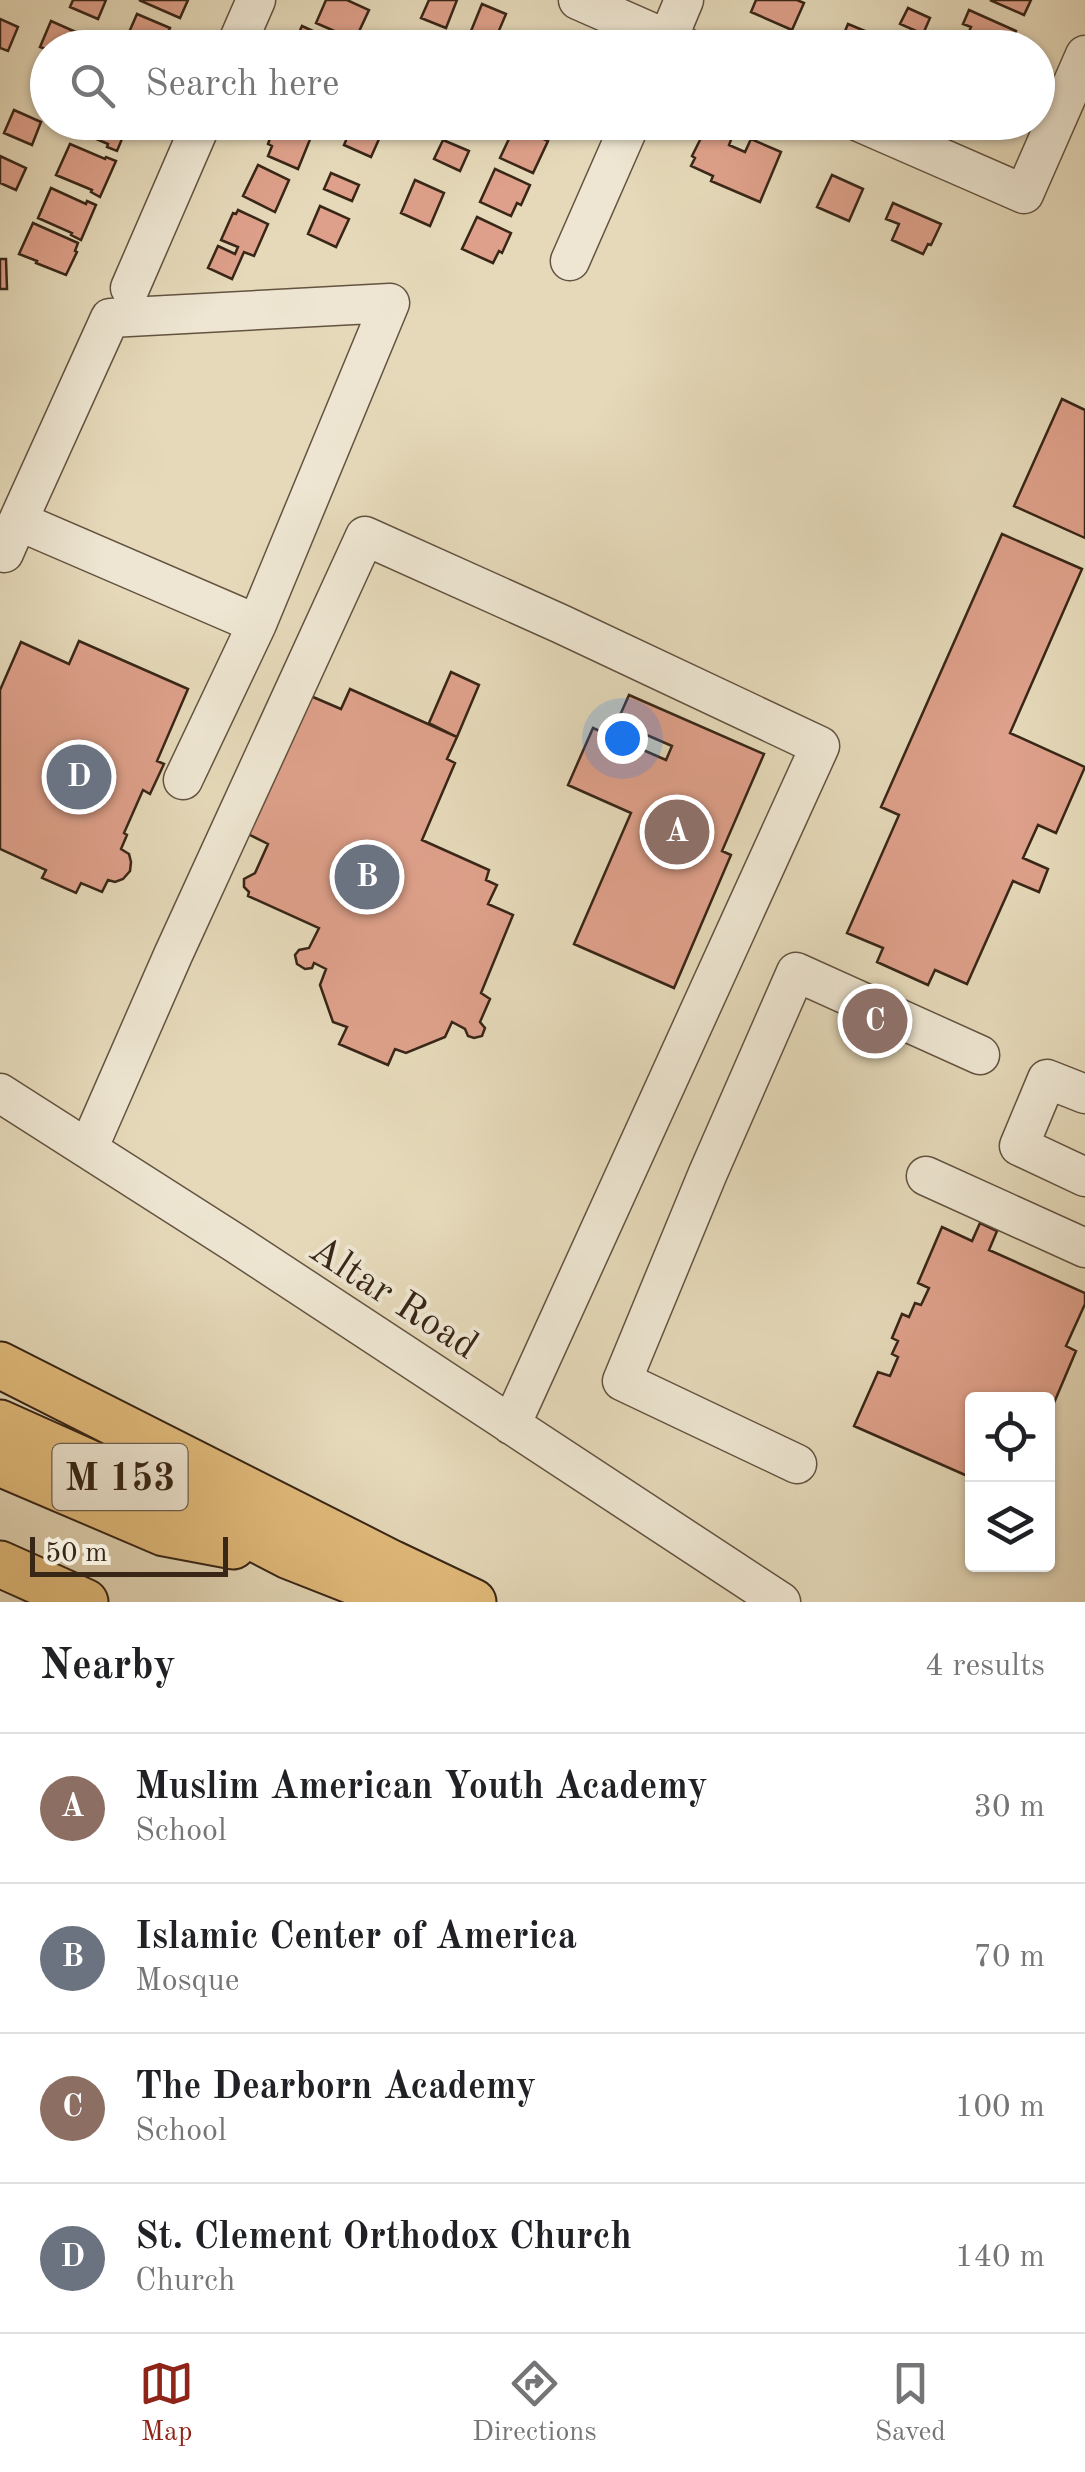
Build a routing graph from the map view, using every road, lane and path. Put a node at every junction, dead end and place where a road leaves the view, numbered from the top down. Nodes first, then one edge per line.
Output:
1 (256, 0) edge
2 (578, 0) edge
3 (684, 0) edge
4 (243, 30) edge
5 (641, 30) edge
6 (677, 30) edge
7 (1085, 55) edge
8 (1055, 123) edge
9 (194, 140) edge
10 (623, 140) edge
11 (900, 140) edge
12 (1048, 140) edge
13 (570, 261) dead end
14 (130, 288) dead end
15 (256, 624) junction
16 (183, 780) dead end
17 (980, 1055) dead end
18 (0, 1093) edge
19 (1085, 1094) edge
20 (88, 1149) junction
21 (926, 1176) dead end
22 (1085, 1177) edge
23 (1085, 1248) edge
24 (0, 1365) edge
25 (0, 1378) edge
26 (0, 1424) edge
27 (511, 1425) junction
28 (0, 1464) edge
29 (797, 1464) dead end
30 (239, 1530) junction
31 (289, 1556) junction
32 (0, 1564) edge
33 (734, 1589) edge
34 (85, 1602) edge
35 (406, 1602) edge
36 (473, 1602) edge
37 (782, 1602) edge

1 - 4 street
2 - 5 street
3 - 6 street
7 - 8 street
9 - 14 street
10 - 13 street
11 - 12 street
15 - 15 street
15 - 16 street
17 - 29 street
18 - 20 street, Altar Road
19 - 22 street
20 - 27 street, Altar Road
20 - 27 street
21 - 23 street
24 - 36 main road
25 - 30 main road
26 - 30 main road, M 153
27 - 33 street, Altar Road
28 - 31 main road
30 - 31 main road, M 153
31 - 35 main road, M 153
32 - 34 main road
33 - 37 street, Altar Road

